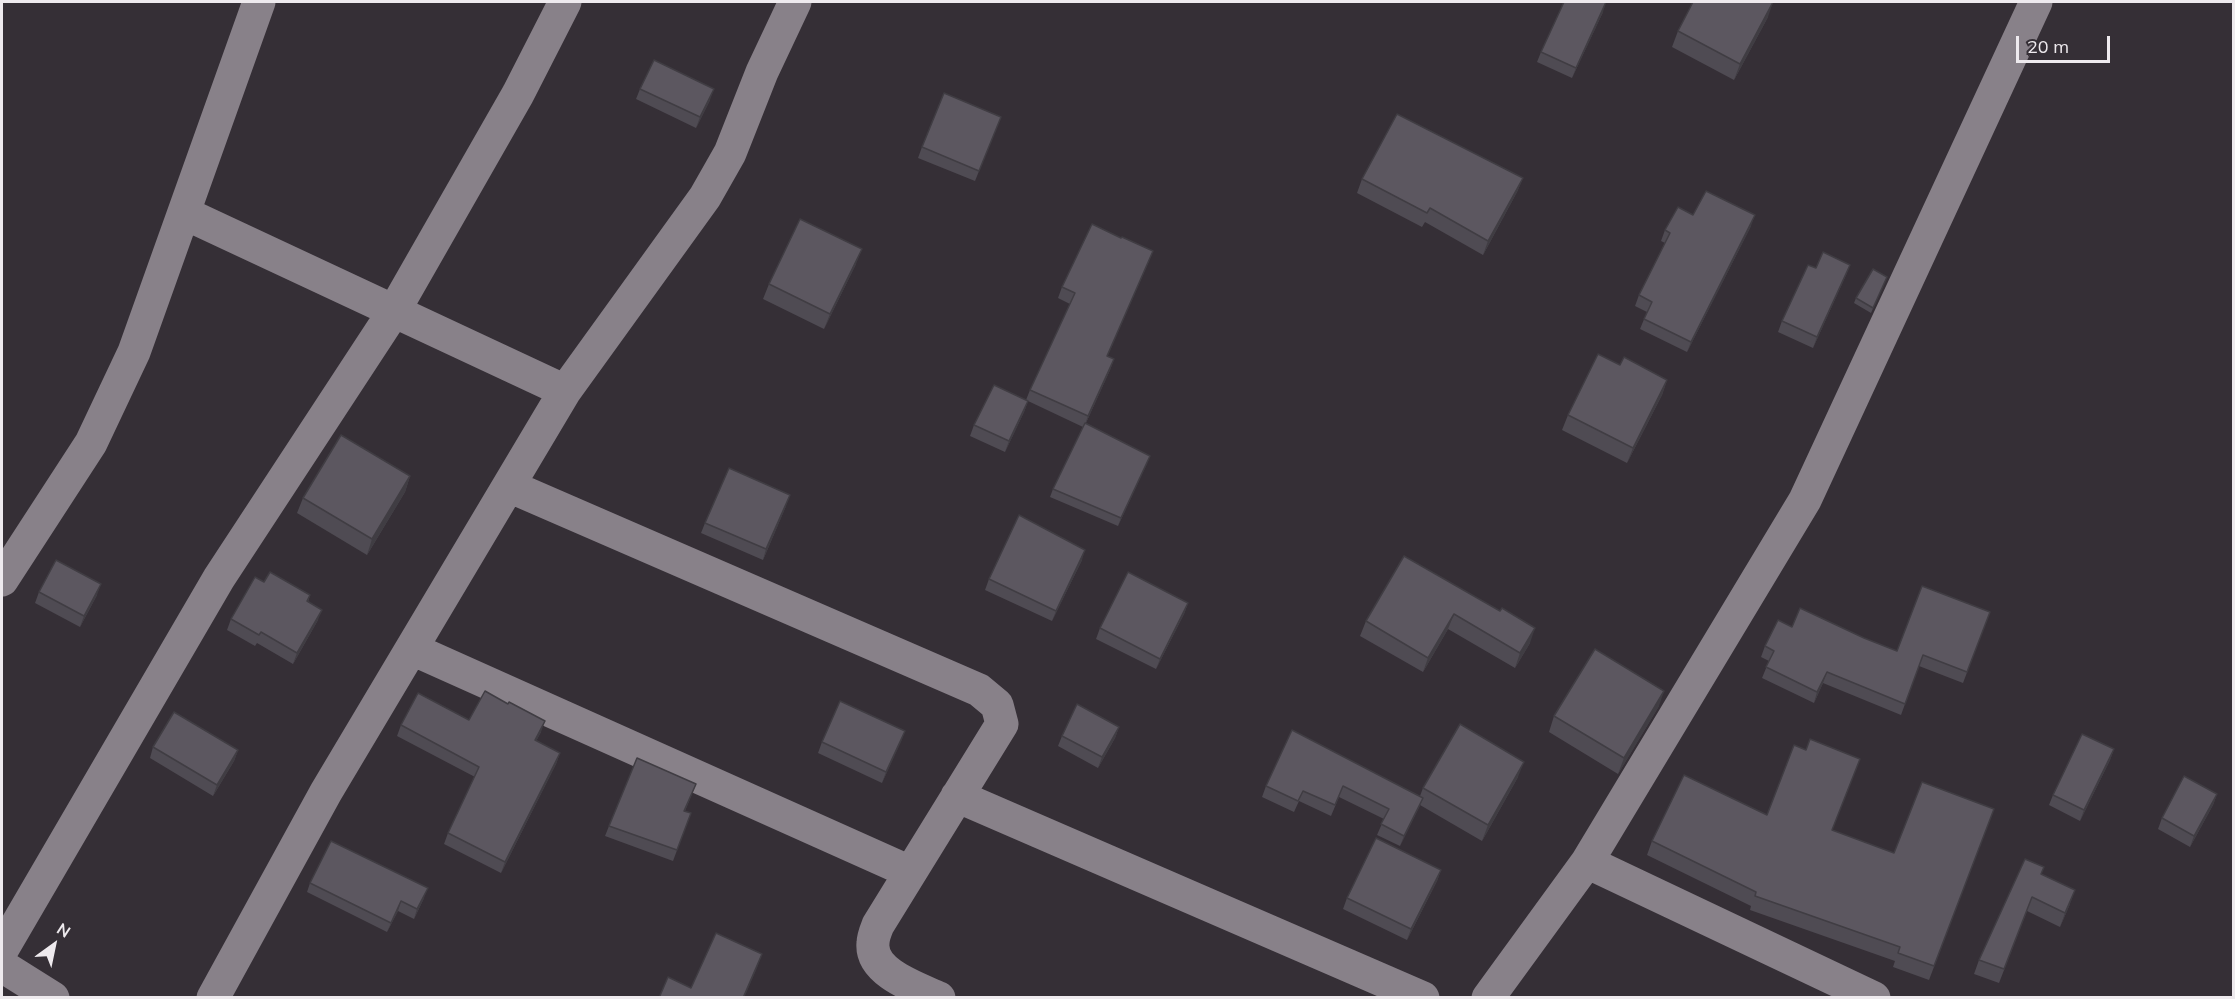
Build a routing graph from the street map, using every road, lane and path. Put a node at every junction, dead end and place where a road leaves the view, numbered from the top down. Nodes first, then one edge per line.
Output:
1 (259, 2) edge
2 (565, 2) edge
3 (795, 2) edge
4 (2036, 2) edge
5 (184, 213) junction
6 (394, 311) junction
7 (565, 391) junction
8 (509, 486) junction
9 (2, 580) edge
10 (412, 649) junction
11 (957, 796) junction
12 (1587, 862) junction
13 (910, 872) junction
14 (2, 950) edge
15 (2, 966) edge
16 (53, 998) edge
17 (213, 998) edge
18 (939, 998) edge
19 (1423, 998) edge
20 (1488, 998) edge
21 (1874, 998) edge

1 - 5 street
2 - 6 street
3 - 7 street
4 - 12 street
5 - 6 street
5 - 9 street
6 - 7 street
6 - 14 street
7 - 8 street
8 - 10 street
8 - 11 street
10 - 13 street
10 - 17 street
11 - 13 street
11 - 19 street
12 - 20 street
12 - 21 street
13 - 18 street
15 - 16 street

